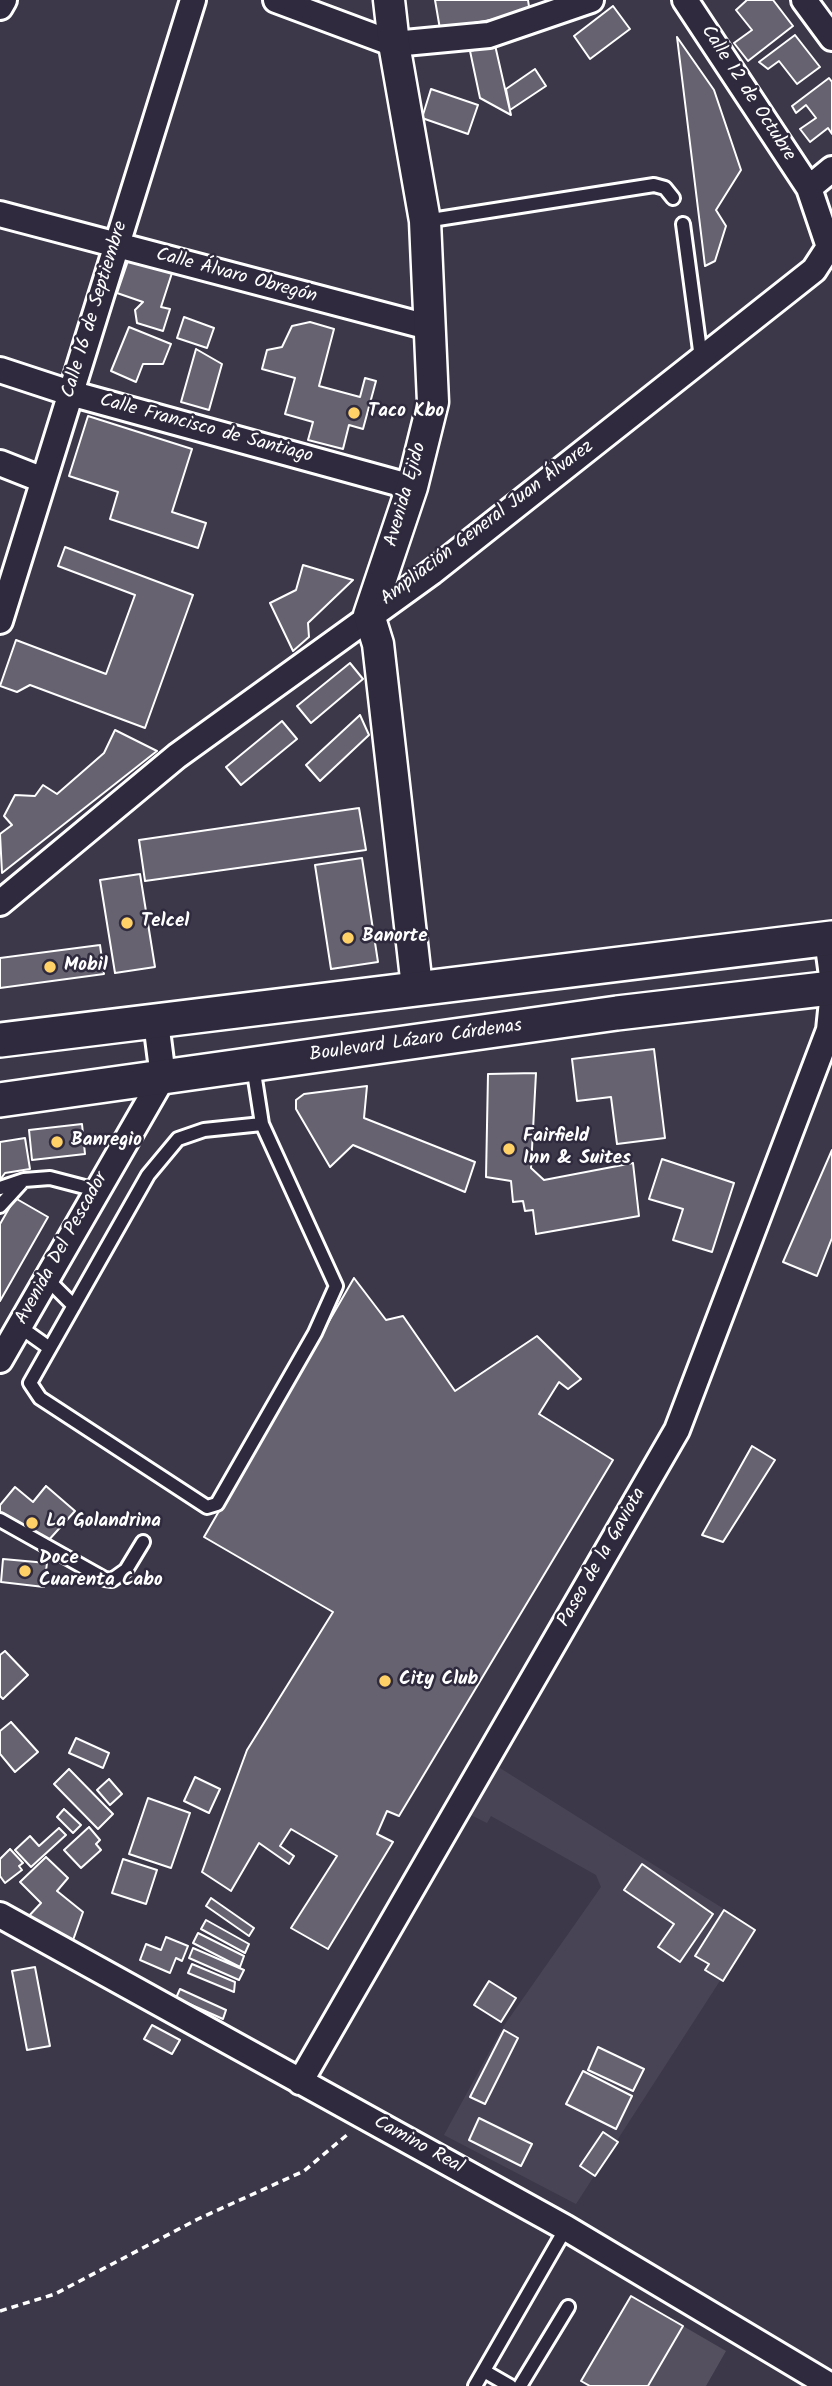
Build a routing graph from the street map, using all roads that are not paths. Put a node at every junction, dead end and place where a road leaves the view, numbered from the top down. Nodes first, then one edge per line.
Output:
1 (4, 0) edge
2 (193, 0) edge
3 (276, 0) edge
4 (389, 0) edge
5 (592, 0) edge
6 (685, 0) edge
7 (804, 0) edge
8 (0, 7) edge
9 (552, 7) edge
10 (832, 38) edge
11 (394, 44) junction
12 (832, 169) edge
13 (809, 188) junction
14 (673, 198) dead end
15 (0, 214) edge
16 (425, 221) junction
17 (683, 223) dead end
18 (116, 246) junction
19 (432, 328) junction
20 (701, 358) junction
21 (0, 370) edge
22 (70, 393) junction
23 (0, 463) edge
24 (43, 480) junction
25 (412, 487) junction
26 (369, 615) junction
27 (0, 621) edge
28 (0, 903) edge
29 (830, 938) edge
30 (832, 976) edge
31 (417, 987) junction
32 (832, 988) edge
33 (832, 1001) edge
34 (156, 1022) junction
35 (0, 1040) edge
36 (253, 1065) junction
37 (163, 1077) junction
38 (0, 1100) edge
39 (262, 1124) junction
40 (24, 1180) junction
41 (0, 1188) edge
42 (96, 1190) junction
43 (0, 1206) edge
44 (48, 1280) junction
45 (74, 1306) junction
46 (20, 1327) junction
47 (48, 1348) junction
48 (0, 1360) edge
49 (0, 1520) edge
50 (143, 1542) dead end
51 (0, 1915) edge
52 (300, 2081) junction
53 (566, 2228) junction
54 (568, 2307) dead end
55 (484, 2371) junction
56 (475, 2386) edge
57 (510, 2386) edge
58 (520, 2386) edge
59 (831, 2386) edge

1 - 8 street
2 - 18 street, Calle 16 de Septiembre
3 - 11 street
4 - 11 street, Avenida Ejido
5 - 9 street
6 - 13 street, Calle 12 de Octubre
7 - 10 street
9 - 11 street
11 - 16 street, Avenida Ejido
12 - 13 street
13 - 20 street, Ampliación General Juan Álvarez
14 - 16 lane
15 - 18 street, Calle Álvaro Obregón
16 - 19 street, Avenida Ejido
17 - 20 lane
18 - 19 street, Calle Álvaro Obregón
18 - 22 street, Calle 16 de Septiembre
19 - 25 street, Avenida Ejido
20 - 26 street, Ampliación General Juan Álvarez
21 - 22 street, Calle Francisco de Santiago
22 - 24 street, Calle 16 de Septiembre
22 - 25 street, Calle Francisco de Santiago
23 - 24 street
24 - 27 street, Calle 16 de Septiembre
25 - 26 street, Avenida Ejido
26 - 28 street, Ampliación General Juan Álvarez
26 - 31 street
29 - 30 street
29 - 31 main road
31 - 34 main road
32 - 36 main road, Boulevard Lázaro Cárdenas
33 - 52 street, Paseo de la Gaviota
34 - 35 main road
34 - 37 street
36 - 37 main road, Boulevard Lázaro Cárdenas
36 - 39 lane
37 - 38 main road, Boulevard Lázaro Cárdenas
37 - 42 street, Avenida Del Pescador
39 - 45 lane
39 - 47 lane
40 - 41 lane
40 - 42 lane
40 - 43 lane
42 - 44 street, Avenida Del Pescador
44 - 45 lane
44 - 46 street, Avenida Del Pescador
45 - 47 lane
46 - 47 lane
46 - 48 street, Avenida Del Pescador
49 - 50 lane
51 - 52 street, Camino Real
52 - 53 street, Camino Real
53 - 55 lane
53 - 59 street, Camino Real
54 - 58 lane
55 - 56 lane
55 - 57 lane

